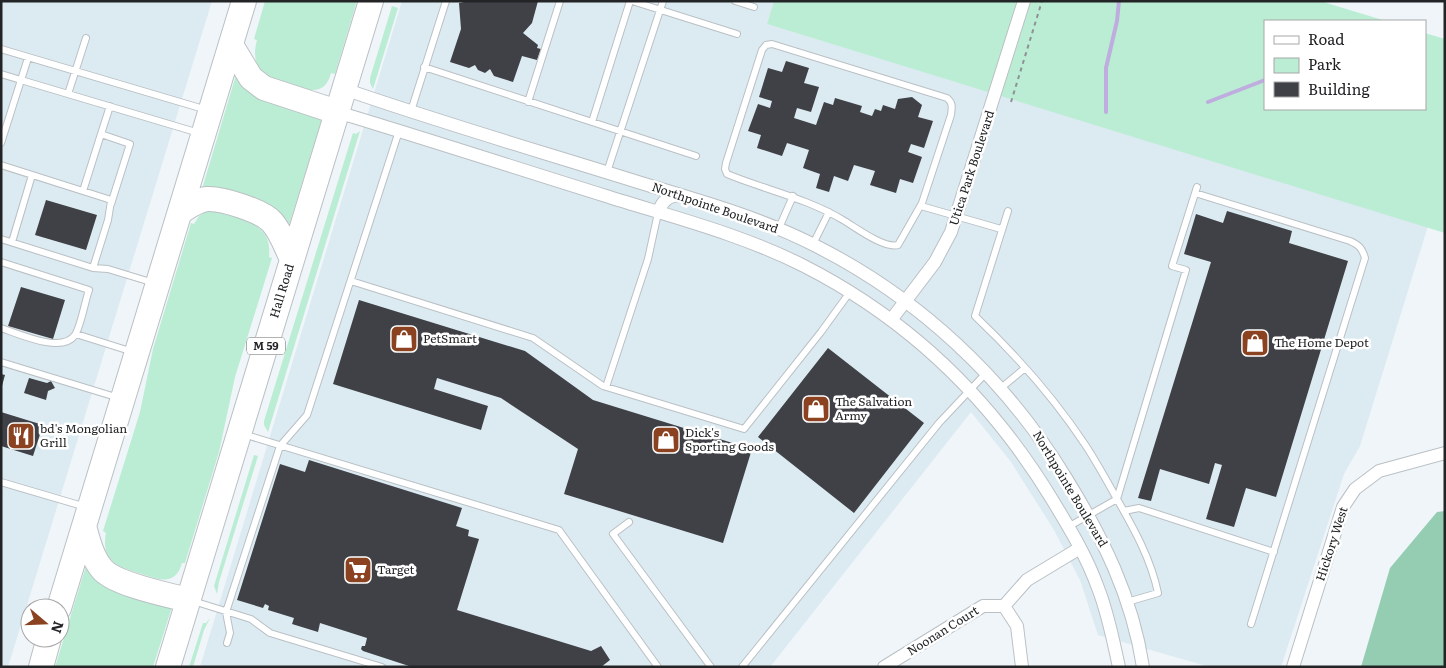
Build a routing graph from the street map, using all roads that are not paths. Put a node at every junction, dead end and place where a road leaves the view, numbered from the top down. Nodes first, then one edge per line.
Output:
1 (244, 1) edge
2 (371, 1) edge
3 (446, 1) edge
4 (560, 1) edge
5 (631, 1) edge
6 (663, 1) edge
7 (735, 1) edge
8 (1024, 1) edge
9 (754, 7) dead end
10 (660, 10) junction
11 (737, 34) dead end
12 (86, 38) dead end
13 (231, 45) junction
14 (1, 49) edge
15 (28, 58) junction
16 (424, 67) junction
17 (75, 71) junction
18 (1, 74) edge
19 (21, 80) junction
20 (344, 89) junction
21 (68, 94) junction
22 (528, 102) junction
23 (110, 106) junction
24 (210, 111) junction
25 (410, 111) junction
26 (337, 112) junction
27 (592, 122) junction
28 (399, 130) junction
29 (620, 130) junction
30 (101, 134) junction
31 (203, 134) junction
32 (493, 136) junction
33 (1, 144) edge
34 (696, 156) dead end
35 (486, 159) junction
36 (1, 165) edge
37 (607, 172) junction
38 (32, 174) junction
39 (83, 191) junction
40 (679, 195) junction
41 (793, 196) junction
42 (111, 205) junction
43 (921, 206) junction
44 (1008, 211) dead end
45 (180, 212) junction
46 (829, 212) junction
47 (658, 213) junction
48 (957, 216) junction
49 (779, 228) junction
50 (1001, 230) junction
51 (1, 239) edge
52 (12, 242) junction
53 (813, 244) junction
54 (292, 259) junction
55 (1, 262) edge
56 (93, 268) junction
57 (351, 281) junction
58 (158, 284) junction
59 (850, 292) junction
60 (906, 302) junction
61 (891, 320) junction
62 (1, 328) edge
63 (76, 334) junction
64 (136, 353) junction
65 (1, 362) edge
66 (1025, 368) junction
67 (986, 373) junction
68 (606, 387) junction
69 (1001, 388) junction
70 (969, 389) junction
71 (122, 399) junction
72 (240, 433) junction
73 (280, 446) junction
74 (1445, 453) edge
75 (1, 482) edge
76 (1117, 499) junction
77 (1124, 511) junction
78 (1089, 515) junction
79 (86, 517) junction
80 (629, 522) dead end
81 (1068, 527) junction
82 (1080, 548) junction
83 (1274, 552) junction
84 (62, 598) edge
85 (188, 600) junction
86 (1128, 602) junction
87 (1004, 606) junction
88 (226, 612) junction
89 (1251, 624) dead end
90 (227, 643) dead end
91 (47, 648) edge
92 (41, 667) edge
93 (168, 667) edge
94 (382, 667) edge
95 (658, 667) edge
96 (711, 667) edge
97 (742, 667) edge
98 (884, 667) edge
99 (1022, 667) edge
100 (1119, 667) edge
101 (1143, 667) edge
102 (1293, 667) edge

1 - 13 highway
2 - 20 highway, Hall Road / M 59
3 - 16 lane
4 - 22 lane
5 - 10 lane
5 - 27 lane
6 - 10 lane
7 - 9 lane
8 - 48 street, Utica Park Boulevard
10 - 11 lane
10 - 29 lane
12 - 17 lane
13 - 24 highway
13 - 26 highway
14 - 15 lane
15 - 17 lane
15 - 19 lane
16 - 22 lane
16 - 25 lane
17 - 21 lane
17 - 24 lane
18 - 19 lane
19 - 21 lane
19 - 33 lane
20 - 25 street, Northpointe Boulevard
20 - 26 highway, Hall Road / M 59
21 - 23 lane
22 - 27 lane
23 - 30 lane
23 - 31 lane
24 - 31 highway
25 - 32 street, Northpointe Boulevard
26 - 28 street, Northpointe Boulevard
26 - 54 highway, Hall Road / M 59
27 - 29 lane
28 - 35 street, Northpointe Boulevard
28 - 57 lane
29 - 34 lane
29 - 37 lane
30 - 39 lane
30 - 42 lane
31 - 45 highway
32 - 35 street
32 - 37 street, Northpointe Boulevard
35 - 47 street, Northpointe Boulevard
36 - 38 lane
37 - 40 street, Northpointe Boulevard
38 - 39 lane
38 - 52 lane
39 - 42 lane
40 - 47 street
40 - 49 street, Northpointe Boulevard
41 - 43 lane
41 - 46 lane
41 - 49 lane
42 - 56 lane
43 - 46 lane
43 - 48 lane
44 - 50 lane
45 - 54 highway
45 - 58 highway
46 - 53 lane
47 - 59 street, Northpointe Boulevard
47 - 68 lane
48 - 50 lane
48 - 60 street, Utica Park Boulevard
49 - 53 street, Northpointe Boulevard
50 - 66 lane
51 - 52 lane
52 - 56 lane
53 - 60 street, Northpointe Boulevard
54 - 72 highway, Hall Road / M 59
55 - 63 lane
56 - 58 lane
57 - 68 lane
57 - 73 lane
58 - 64 highway
59 - 61 street, Northpointe Boulevard
59 - 68 lane
60 - 61 street, Utica Park Boulevard
60 - 67 street, Northpointe Boulevard
61 - 70 street, Northpointe Boulevard
62 - 63 lane
63 - 64 lane
64 - 71 highway
65 - 71 lane
66 - 69 lane
66 - 76 lane
67 - 69 street, Northpointe Boulevard
67 - 70 lane
69 - 78 street, Northpointe Boulevard
70 - 81 street, Northpointe Boulevard
70 - 97 lane
71 - 79 highway
72 - 73 lane
72 - 85 highway, Hall Road / M 59
73 - 88 lane
73 - 95 lane
74 - 102 street, Hickory West
75 - 79 lane
76 - 77 lane
76 - 78 lane
76 - 83 lane
77 - 83 lane
77 - 86 lane
78 - 81 lane
78 - 86 street, Northpointe Boulevard
79 - 84 highway
79 - 85 highway
80 - 96 lane
81 - 82 street, Northpointe Boulevard
82 - 87 street
82 - 100 street, Northpointe Boulevard
83 - 89 lane
85 - 88 lane
85 - 93 highway, Hall Road / M 59
86 - 101 street, Northpointe Boulevard
87 - 98 street, Noonan Court
87 - 99 street
88 - 90 lane
88 - 94 lane
91 - 92 highway

